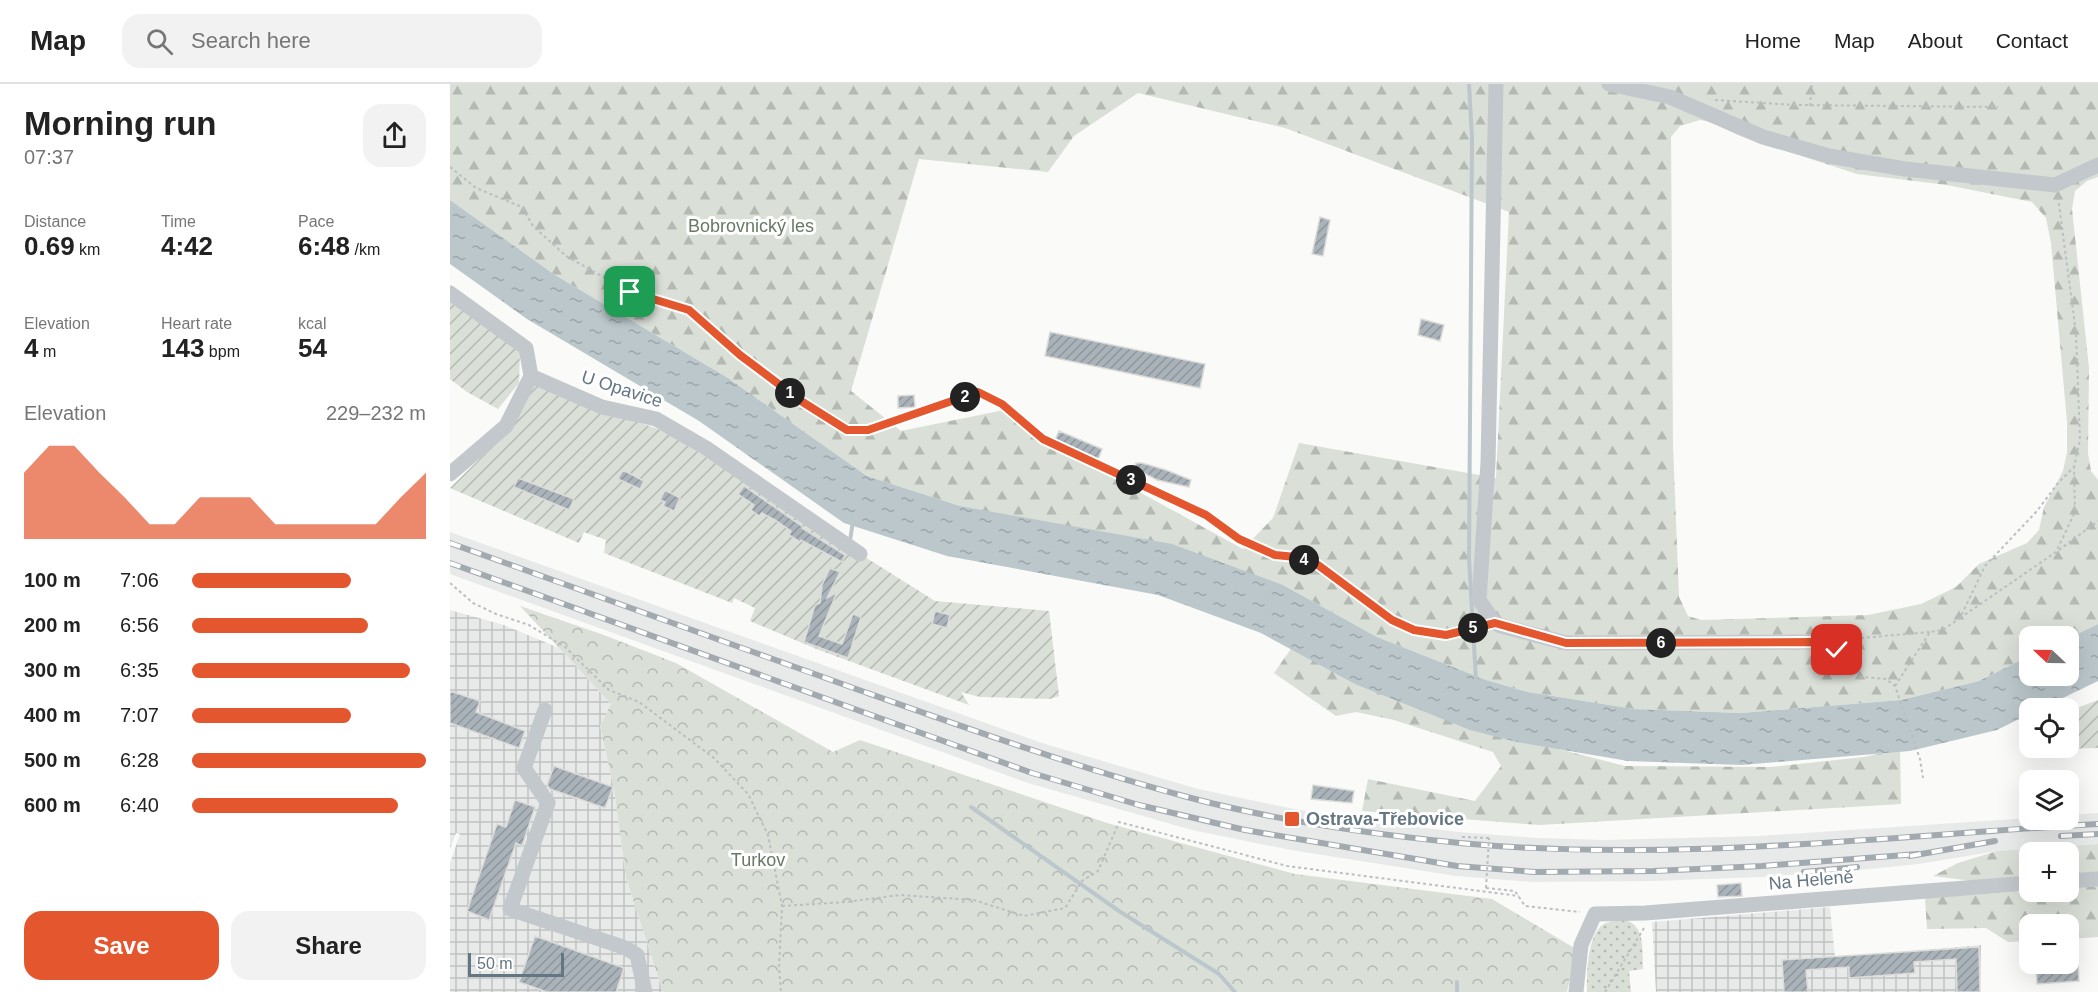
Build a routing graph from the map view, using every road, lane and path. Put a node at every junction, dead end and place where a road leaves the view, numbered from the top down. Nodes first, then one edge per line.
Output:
1 (1496, 84) edge
2 (1609, 84) edge
3 (1812, 84) edge
4 (1716, 100) dead end
5 (1810, 106) junction
6 (1998, 107) dead end
7 (2098, 165) edge
8 (450, 167) edge
9 (2055, 185) junction
10 (450, 293) edge
11 (531, 376) junction
12 (2074, 467) junction
13 (450, 474) edge
14 (2098, 521) edge
15 (2056, 552) junction
16 (860, 554) dead end
17 (450, 584) edge
18 (1959, 618) junction
19 (1495, 623) junction
20 (1930, 632) junction
21 (1811, 642) junction
22 (1895, 686) junction
23 (545, 710) dead end
24 (1923, 778) dead end
25 (1462, 837) dead end
26 (2098, 879) edge
27 (2079, 880) edge
28 (2019, 884) edge
29 (1519, 896) junction
30 (782, 906) junction
31 (1595, 914) junction
32 (1645, 926) dead end
33 (645, 992) edge
34 (782, 992) edge
35 (1576, 992) edge
36 (1605, 992) edge

1 - 19 street
2 - 9 street
3 - 5 path
4 - 5 path
5 - 6 path
7 - 9 street
8 - 19 path
9 - 12 path
10 - 11 street
11 - 13 street
11 - 16 street, U Opavice
12 - 15 path
12 - 18 path
14 - 15 path
15 - 18 path
17 - 30 path
18 - 20 path
19 - 21 street
20 - 21 path
20 - 22 path
21 - 22 path
22 - 24 path
23 - 33 street
25 - 29 path, bridge
26 - 27 street
28 - 31 street, Na Heleně
29 - 30 path
29 - 31 path
30 - 34 path
31 - 35 street
32 - 36 path

